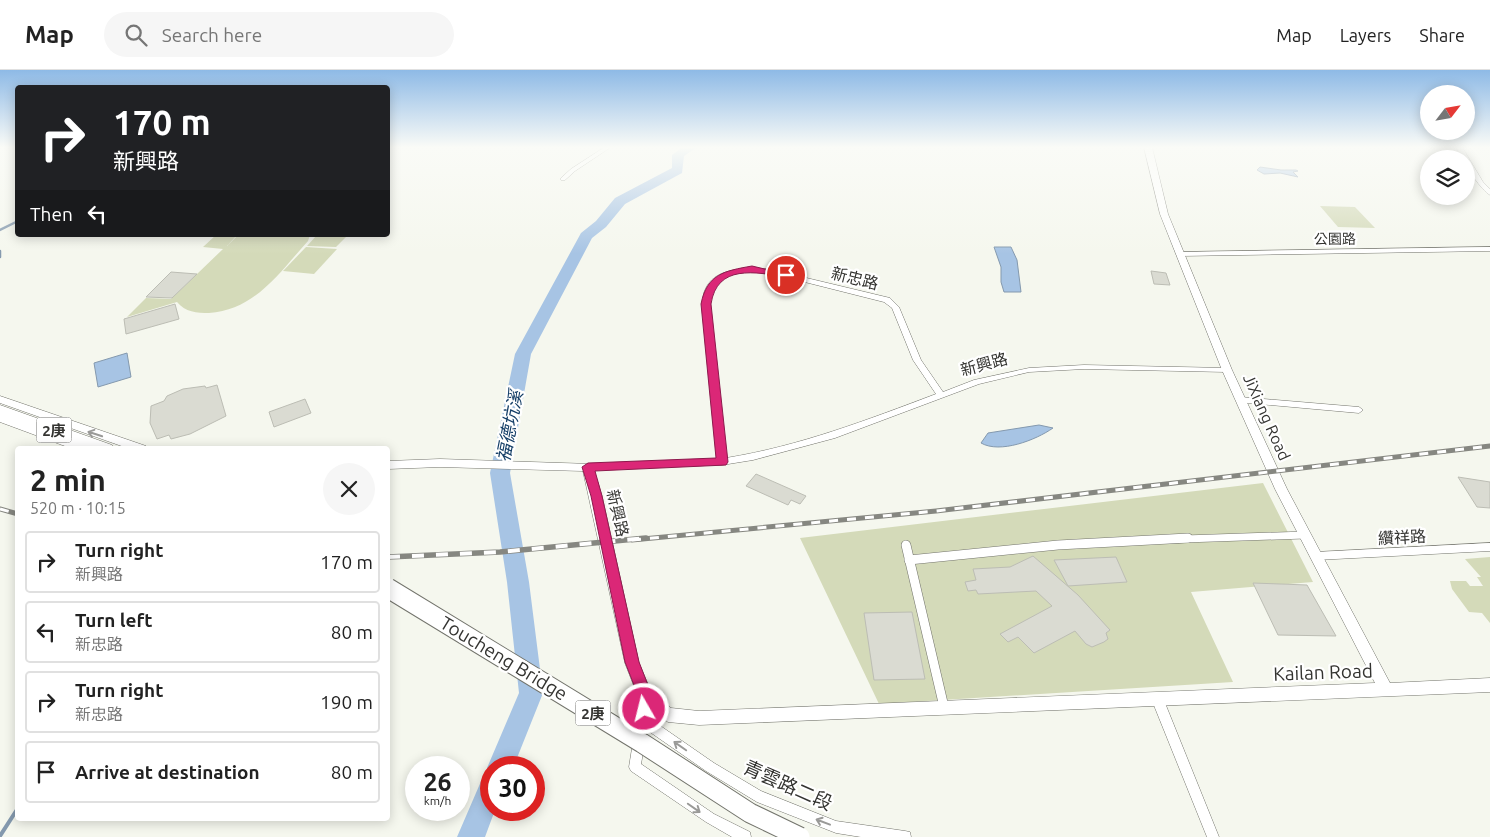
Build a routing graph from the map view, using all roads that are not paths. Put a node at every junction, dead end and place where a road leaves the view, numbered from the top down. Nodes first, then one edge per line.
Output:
1 (1157, 183) edge
2 (1490, 249) edge
3 (1180, 254) junction
4 (1226, 370) junction
5 (941, 395) junction
6 (0, 399) edge
7 (1240, 400) junction
8 (0, 410) edge
9 (1359, 410) dead end
10 (0, 418) edge
11 (77, 446) edge
12 (100, 446) edge
13 (133, 446) edge
14 (722, 462) junction
15 (390, 465) edge
16 (588, 467) junction
17 (1305, 535) junction
18 (906, 546) dead end
19 (1490, 548) edge
20 (1316, 556) junction
21 (909, 560) junction
22 (390, 589) edge
23 (1490, 685) edge
24 (1386, 690) junction
25 (646, 698) junction
26 (1157, 698) junction
27 (944, 707) junction
28 (642, 720) junction
29 (745, 837) edge
30 (800, 837) edge
31 (905, 837) edge
32 (1213, 837) edge

1 - 3 street, JiXiang Road
2 - 3 street, 公園路
3 - 4 street, JiXiang Road
4 - 5 street, 新興路
4 - 7 street, JiXiang Road
5 - 14 street, 新興路
5 - 14 street, 新忠路
13 -> 6 street
7 - 9 street
7 - 17 street, JiXiang Road
8 - 12 main road, 2庚
10 - 11 street
14 - 16 street, 新興路
15 - 16 street
16 - 25 street, 新興路
17 - 20 street, JiXiang Road
17 - 21 street
18 - 21 street
19 - 20 street, 纘祥路
20 - 24 street, JiXiang Road
21 - 27 street
22 - 30 main road, Toucheng Bridge / 2庚, bridge
23 - 24 street, Kailan Road
24 - 26 street, Kailan Road
25 - 27 street
25 - 28 street
26 - 27 street
26 - 32 street
28 -> 29 street
31 -> 28 street, 青雲路二段

